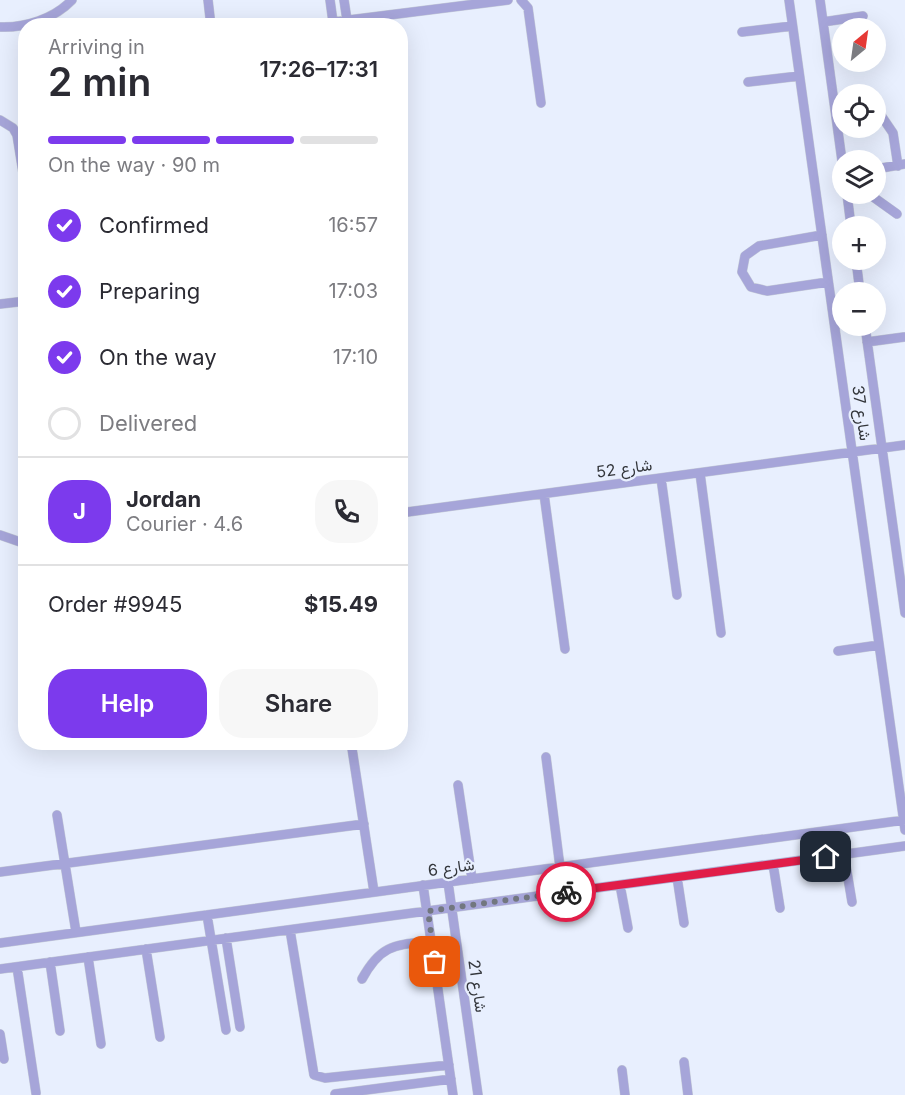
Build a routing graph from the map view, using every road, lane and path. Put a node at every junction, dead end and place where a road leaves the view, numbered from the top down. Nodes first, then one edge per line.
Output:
1 (72, 0) edge
2 (208, 0) edge
3 (330, 0) edge
4 (344, 0) edge
5 (508, 0) edge
6 (521, 0) edge
7 (789, 0) edge
8 (820, 0) edge
9 (432, 5) edge
10 (863, 15) dead end
11 (45, 18) edge
12 (211, 18) edge
13 (332, 18) edge
14 (347, 18) edge
15 (358, 18) edge
16 (823, 22) junction
17 (18, 26) edge
18 (792, 26) junction
19 (0, 27) edge
20 (742, 32) dead end
21 (799, 76) junction
22 (748, 82) dead end
23 (541, 103) dead end
24 (0, 120) edge
25 (886, 123) edge
26 (18, 141) edge
27 (841, 150) edge
28 (901, 165) edge
29 (886, 167) edge
30 (883, 204) edge
31 (897, 214) dead end
32 (822, 235) junction
33 (828, 282) junction
34 (18, 302) edge
35 (0, 304) edge
36 (866, 336) edge
37 (904, 338) edge
38 (867, 342) junction
39 (905, 445) edge
40 (882, 448) junction
41 (852, 452) junction
42 (700, 472) junction
43 (661, 478) junction
44 (544, 494) junction
45 (408, 512) edge
46 (0, 535) edge
47 (18, 541) edge
48 (676, 595) dead end
49 (905, 613) edge
50 (722, 633) dead end
51 (879, 645) junction
52 (565, 649) dead end
53 (838, 651) dead end
54 (352, 750) edge
55 (546, 757) dead end
56 (458, 785) dead end
57 (57, 815) dead end
58 (904, 820) edge
59 (364, 824) junction
60 (905, 830) edge
61 (905, 846) edge
62 (844, 855) junction
63 (65, 864) junction
64 (773, 864) junction
65 (560, 867) junction
66 (0, 872) edge
67 (677, 877) junction
68 (472, 879) junction
69 (448, 882) junction
70 (423, 885) junction
71 (620, 885) junction
72 (374, 892) junction
73 (852, 902) dead end
74 (453, 908) junction
75 (780, 908) dead end
76 (428, 911) junction
77 (207, 915) junction
78 (684, 923) dead end
79 (628, 928) dead end
80 (291, 930) junction
81 (76, 932) junction
82 (226, 938) junction
83 (211, 940) junction
84 (432, 941) junction
85 (0, 943) edge
86 (146, 949) junction
87 (88, 957) junction
88 (50, 962) junction
89 (17, 967) junction
90 (0, 969) edge
91 (362, 979) dead end
92 (240, 1027) dead end
93 (226, 1030) dead end
94 (60, 1031) dead end
95 (0, 1034) edge
96 (160, 1038) dead end
97 (101, 1044) dead end
98 (4, 1059) dead end
99 (684, 1062) dead end
100 (449, 1065) junction
101 (622, 1070) dead end
102 (451, 1079) junction
103 (36, 1093) dead end
104 (335, 1094) edge
105 (453, 1095) edge
106 (478, 1095) edge
107 (625, 1095) edge
108 (688, 1095) edge

1 - 11 lane
2 - 12 lane
3 - 13 lane
4 - 14 lane
5 - 9 lane
6 - 23 lane
7 - 18 lane, شارع 37
8 - 16 lane
9 - 15 lane
10 - 16 lane
16 - 27 lane
17 - 19 lane
18 - 20 lane
18 - 21 lane, شارع 37
21 - 22 lane
21 - 32 lane, شارع 37
24 - 26 lane
25 - 28 lane
28 - 29 lane
30 - 31 lane
32 - 33 lane, شارع 37
32 - 33 lane
33 - 41 lane, شارع 37
34 - 35 lane
36 - 38 lane, شارع 37
37 - 38 lane
38 - 40 lane, شارع 37
39 - 40 lane, شارع 52
40 - 41 lane, شارع 52
40 - 49 lane, شارع 37
41 - 42 lane, شارع 52
41 - 51 lane, شارع 37
42 - 43 lane, شارع 52
42 - 50 lane
43 - 44 lane, شارع 52
43 - 48 lane
44 - 45 lane, شارع 52
44 - 52 lane
46 - 47 lane
51 - 53 lane
51 - 58 lane, شارع 37
54 - 59 lane
55 - 65 lane
56 - 68 lane
57 - 63 lane
58 - 60 lane, شارع 37
58 - 65 lane, شارع 6
59 - 63 lane
59 - 72 lane
61 - 62 lane
62 - 64 lane
62 - 73 lane
63 - 66 lane
63 - 81 lane
64 - 67 lane
64 - 75 lane
65 - 68 lane, شارع 6
67 - 71 lane
67 - 78 lane
68 - 69 lane, شارع 6
69 - 70 lane, شارع 6
69 - 74 lane, شارع 21
70 - 72 lane, شارع 6
70 - 76 lane
71 - 74 lane
71 - 79 lane
72 - 77 lane, شارع 6
74 - 76 lane
74 - 106 lane, شارع 21
76 - 80 lane
76 - 84 lane
77 - 81 lane, شارع 6
77 - 83 lane
80 - 82 lane
80 - 100 lane
81 - 85 lane, شارع 6
82 - 83 lane
82 - 92 lane
83 - 86 lane
83 - 93 lane
84 - 91 lane
84 - 100 lane
86 - 87 lane
86 - 96 lane
87 - 88 lane
87 - 97 lane
88 - 89 lane
88 - 94 lane
89 - 90 lane
89 - 103 lane
95 - 98 lane
99 - 108 lane
100 - 102 lane
101 - 107 lane
102 - 104 lane
102 - 105 lane

